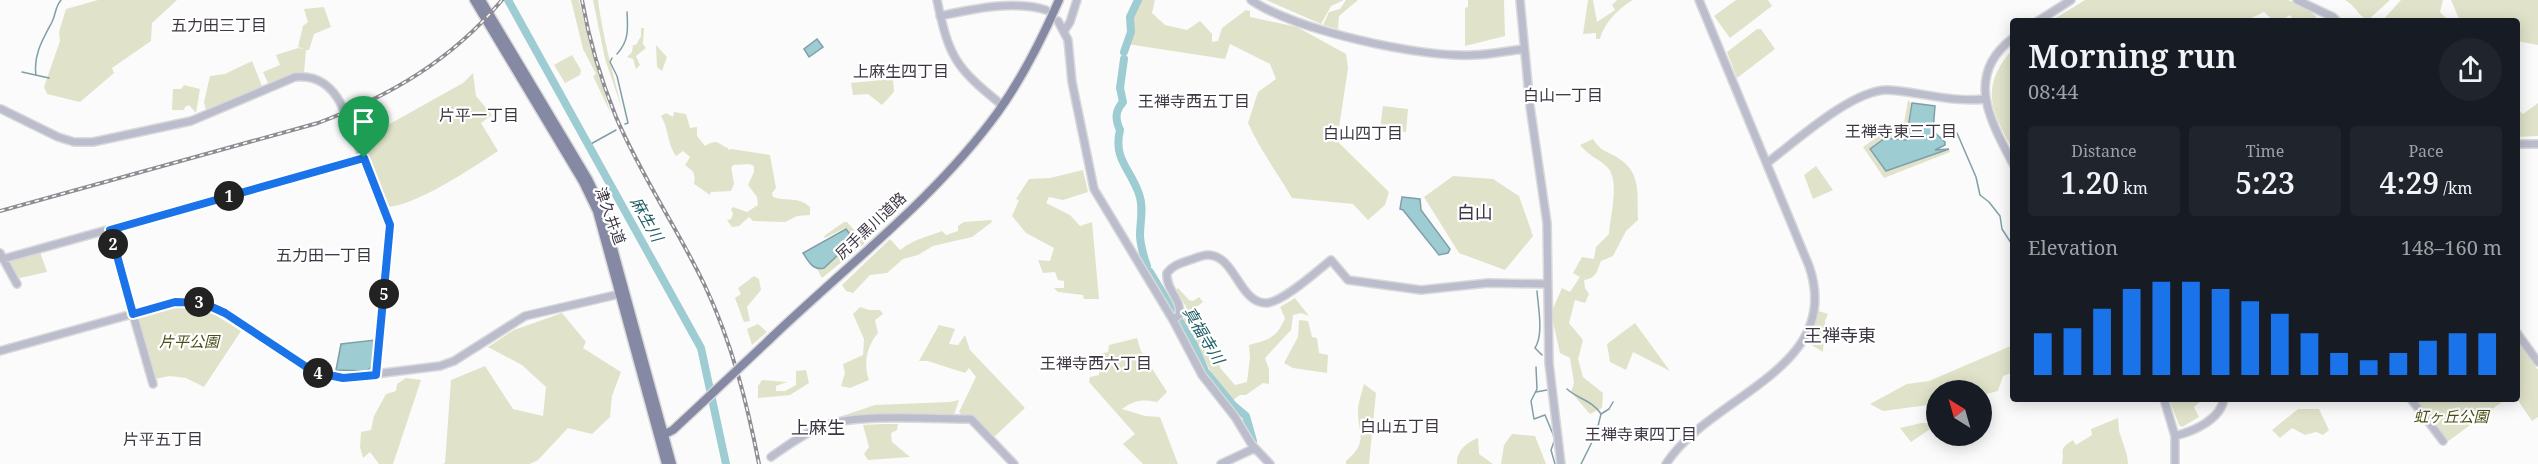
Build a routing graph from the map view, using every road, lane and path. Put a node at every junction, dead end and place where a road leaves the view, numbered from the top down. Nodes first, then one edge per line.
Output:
1 (474, 0) edge
2 (481, 0) edge
3 (937, 0) edge
4 (1059, 0) edge
5 (1077, 0) edge
6 (1251, 0) edge
7 (1520, 0) edge
8 (1699, 0) edge
9 (2071, 0) edge
10 (2297, 0) edge
11 (1046, 10) dead end
12 (940, 16) junction
13 (2043, 18) edge
14 (2335, 18) edge
15 (1058, 21) dead end
16 (1064, 30) junction
17 (2010, 40) edge
18 (1523, 49) junction
19 (1985, 99) junction
20 (1002, 105) junction
21 (1, 109) edge
22 (2520, 144) edge
23 (2538, 144) edge
24 (364, 158) junction
25 (2010, 158) edge
26 (1767, 163) junction
27 (110, 230) junction
28 (2, 256) edge
29 (17, 284) dead end
30 (1547, 284) junction
31 (623, 293) junction
32 (133, 314) junction
33 (1176, 318) junction
34 (2520, 337) edge
35 (0, 351) edge
36 (2538, 362) edge
37 (376, 375) junction
38 (153, 384) dead end
39 (2165, 402) edge
40 (2223, 402) edge
41 (2413, 402) edge
42 (2175, 435) junction
43 (662, 436) junction
44 (2443, 441) dead end
45 (1255, 448) junction
46 (771, 457) dead end
47 (666, 464) edge
48 (672, 464) edge
49 (1014, 464) edge
50 (1221, 464) edge
51 (1270, 464) edge
52 (1561, 464) edge
53 (1666, 464) edge
54 (2175, 464) edge

1 - 31 main road, 津久井道
2 - 31 main road, 津久井道
3 - 12 street
4 - 20 main road, 尻手黒川道路
5 - 16 street
6 - 18 street
7 - 18 street
8 - 26 street
9 - 13 street
10 - 14 street
11 - 12 street
12 - 20 street
15 - 16 street
16 - 33 street
17 - 19 street
18 - 30 street
19 - 25 street
19 - 26 street
20 - 43 main road, 尻手黒川道路, bridge
21 - 24 street, bridge
22 - 23 street
24 - 27 street
24 - 37 street
26 - 53 street
27 - 28 street
27 - 32 street
28 - 29 street
30 - 33 street
30 - 52 street
31 - 37 street
31 - 43 main road, 津久井道
32 - 35 street
32 - 37 street
32 - 38 street
33 - 45 street
34 - 36 street
39 - 42 street
40 - 42 street
41 - 44 street
42 - 54 street
43 - 47 main road, 津久井道
43 - 48 main road, 津久井道
45 - 50 street
45 - 51 street
46 - 49 street

